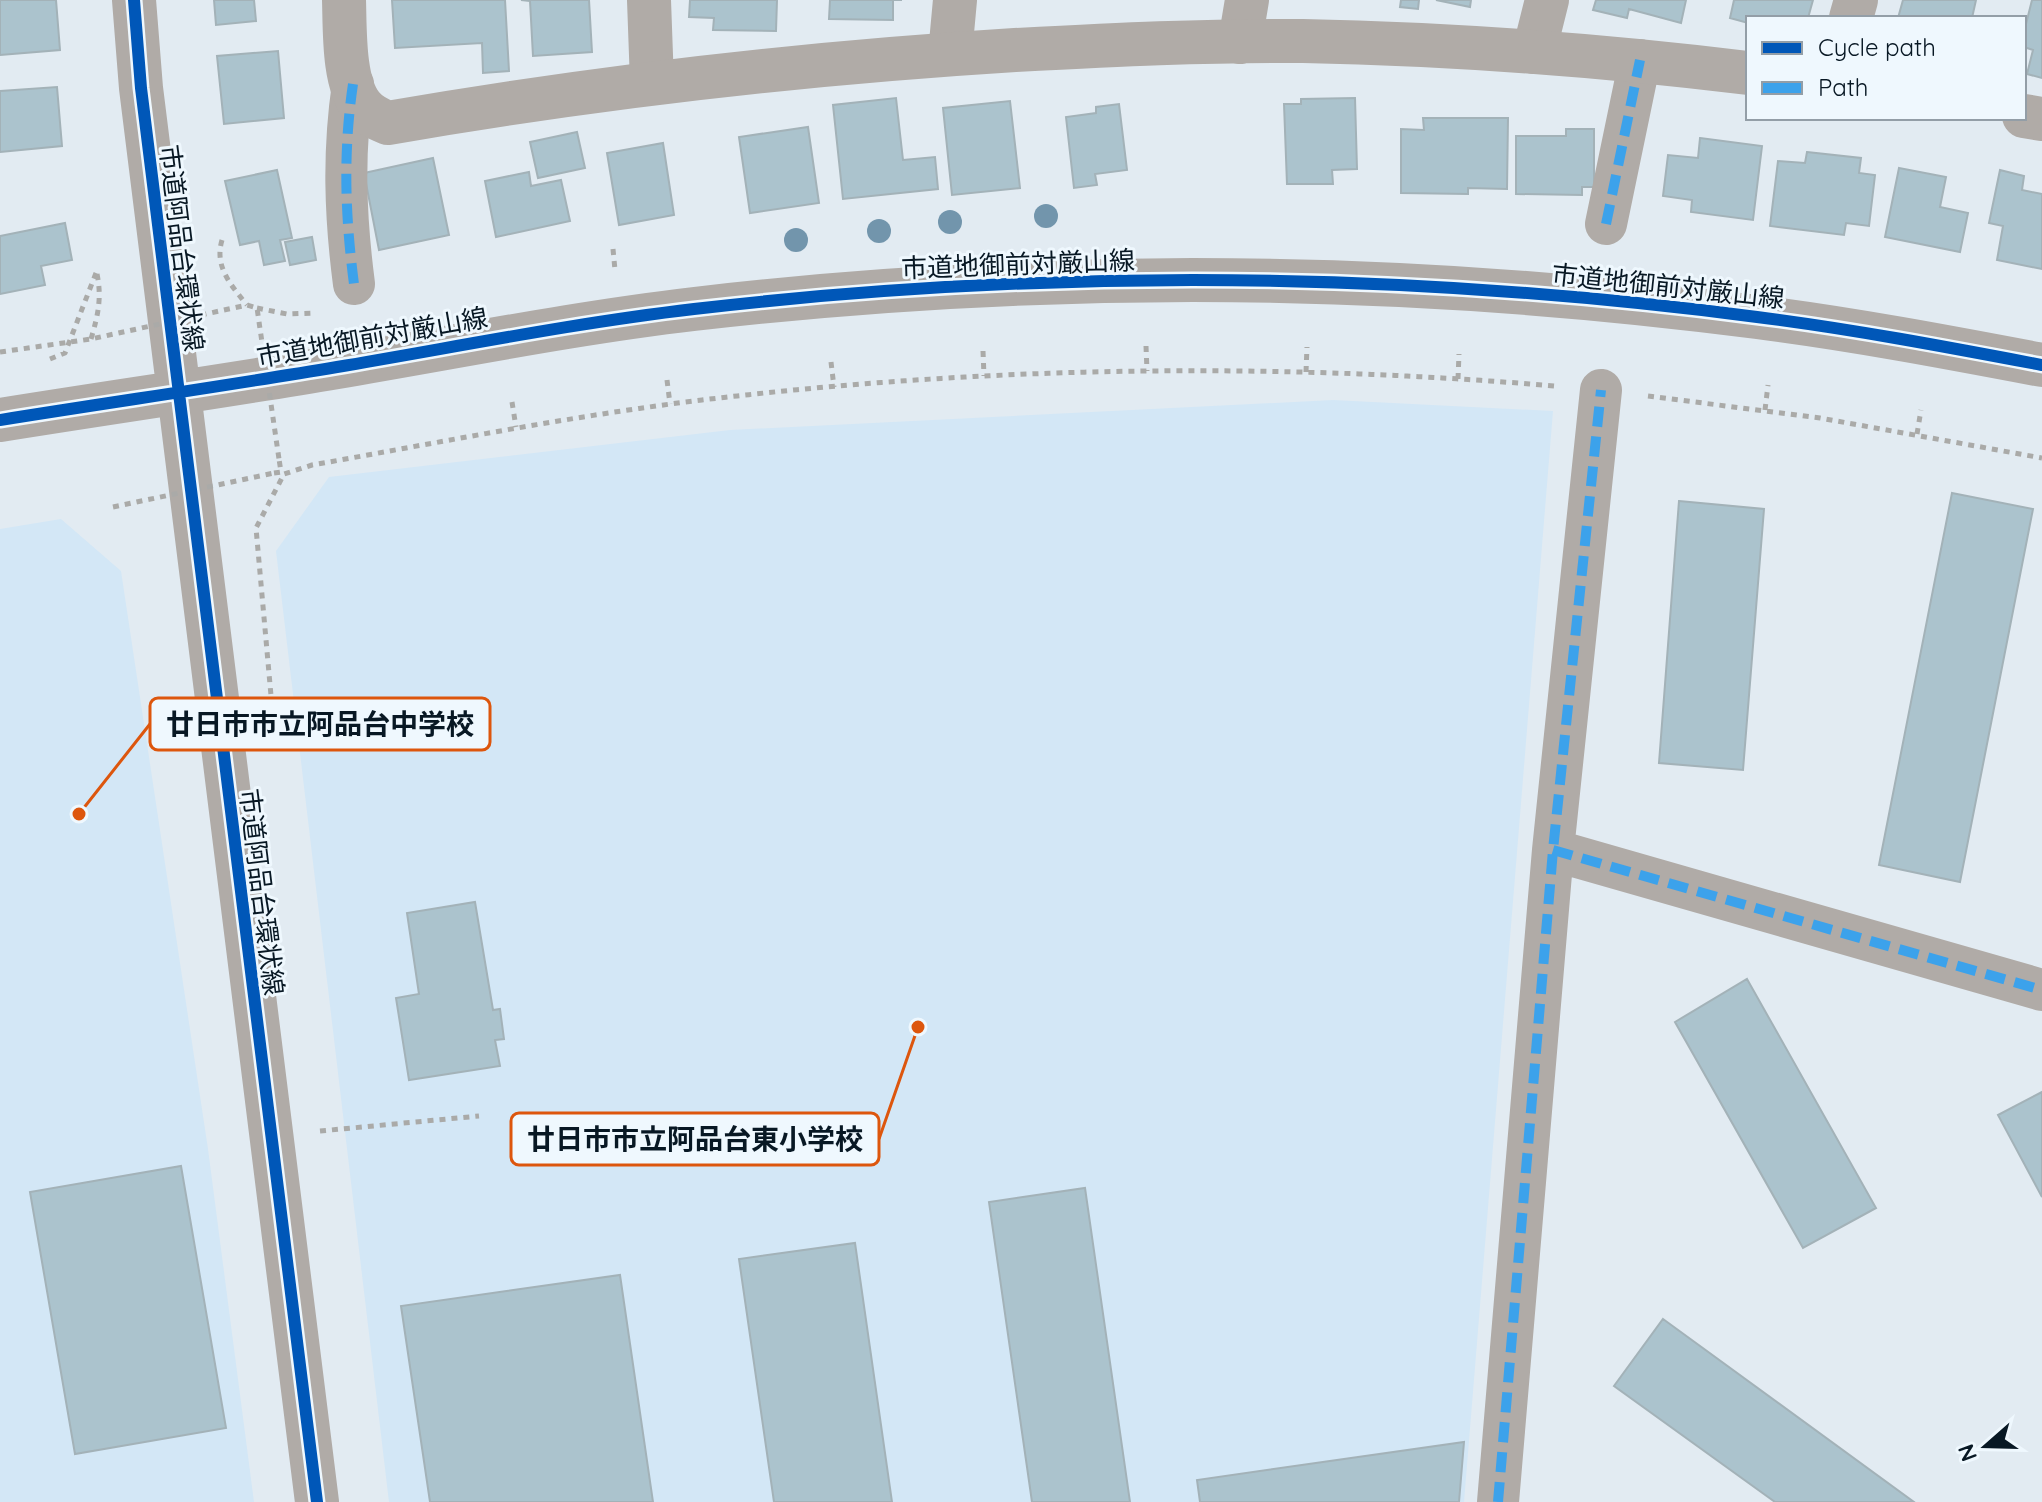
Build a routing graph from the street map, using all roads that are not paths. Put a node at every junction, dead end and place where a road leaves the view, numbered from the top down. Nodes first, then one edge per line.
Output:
1 (134, 0) edge
2 (344, 0) edge
3 (649, 0) edge
4 (955, 0) edge
5 (1547, 0) edge
6 (1243, 21) edge
7 (1534, 52) junction
8 (950, 54) junction
9 (1640, 60) junction
10 (1746, 73) edge
11 (652, 83) junction
12 (353, 84) junction
13 (1606, 224) dead end
14 (354, 284) dead end
15 (2042, 365) edge
16 (1601, 390) road end
17 (178, 392) junction
18 (0, 420) edge
19 (1553, 850) junction
20 (2042, 990) edge
21 (317, 1502) edge
22 (1498, 1502) edge

1 - 17 street, 市道阿品台環状線
2 - 12 street
3 - 11 street
4 - 8 street
5 - 7 street
6 - 7 street
6 - 8 street
7 - 9 street
8 - 11 street
9 - 10 street
9 - 13 street
11 - 12 street
12 - 14 street
15 - 17 street, 市道地御前対厳山線
16 - 19 street
17 - 18 street, 市道地御前対厳山線
17 - 21 street, 市道阿品台環状線
19 - 20 street
19 - 22 street

